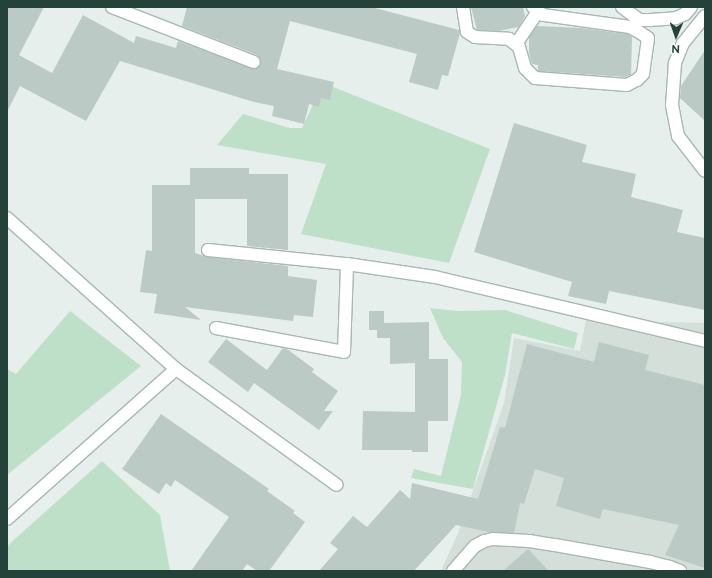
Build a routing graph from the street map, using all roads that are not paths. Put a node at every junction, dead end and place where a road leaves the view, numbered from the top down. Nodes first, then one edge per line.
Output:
1 (112, 7) edge
2 (463, 7) edge
3 (622, 7) edge
4 (691, 7) edge
5 (535, 9) edge
6 (705, 16) edge
7 (516, 44) junction
8 (254, 62) dead end
9 (705, 171) edge
10 (7, 218) edge
11 (208, 250) dead end
12 (347, 264) junction
13 (216, 328) dead end
14 (705, 341) edge
15 (176, 369) junction
16 (337, 485) dead end
17 (7, 518) edge
18 (453, 571) edge
19 (680, 571) edge

1 - 8 street
2 - 7 street
3 - 4 street
5 - 7 street
5 - 7 street
6 - 9 street
10 - 15 street
11 - 12 street
12 - 13 street
12 - 14 street
15 - 16 street
15 - 17 street
18 - 19 street

